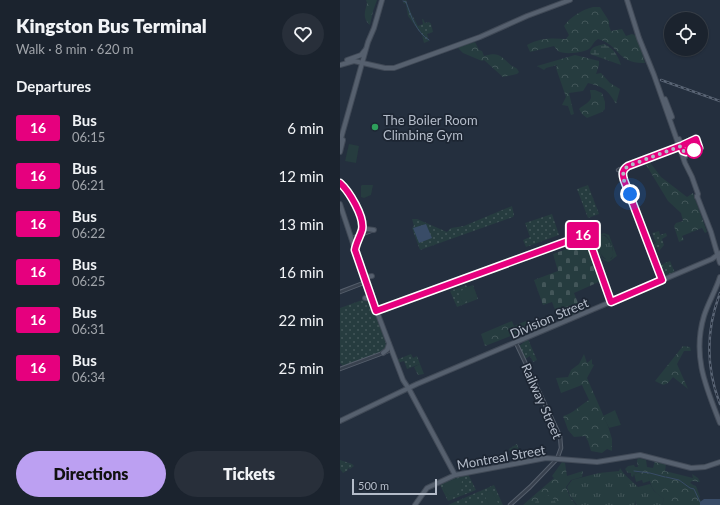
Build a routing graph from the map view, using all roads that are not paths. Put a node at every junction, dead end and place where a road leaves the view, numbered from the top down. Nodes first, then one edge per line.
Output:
1 (381, 0) edge
2 (564, 0) edge
3 (570, 0) edge
4 (628, 0) edge
5 (369, 41) junction
6 (366, 48) junction
7 (347, 61) junction
8 (354, 61) junction
9 (363, 61) junction
10 (340, 64) edge
11 (360, 69) junction
12 (340, 142) edge
13 (680, 146) junction
14 (340, 152) edge
15 (628, 166) junction
16 (622, 176) junction
17 (342, 185) edge
18 (340, 204) edge
19 (362, 222) junction
20 (374, 230) joint
21 (365, 233) junction
22 (359, 235) junction
23 (351, 238) junction
24 (357, 240) junction
25 (355, 250) junction
26 (719, 253) edge
27 (720, 264) edge
28 (364, 276) junction
29 (369, 279) junction
30 (719, 279) edge
31 (662, 280) junction
32 (340, 292) edge
33 (365, 298) dead end
34 (373, 301) junction
35 (389, 344) junction
36 (518, 344) junction
37 (391, 350) junction
38 (383, 353) junction
39 (340, 369) edge
40 (409, 388) junction
41 (340, 422) edge
42 (720, 423) edge
43 (559, 454) junction
44 (556, 459) junction
45 (564, 459) junction
46 (720, 462) edge
47 (455, 475) junction
48 (415, 505) edge
49 (510, 505) edge

1 - 5 main road
2 - 9 main road
3 - 9 main road
4 - 13 main road
5 - 6 main road
5 - 9 main road
6 - 7 main road
6 - 9 main road
7 - 9 main road
7 - 10 main road
8 - 9 main road
8 - 10 main road
8 - 11 main road
9 - 11 main road
9 - 14 main road
11 - 12 main road
13 - 15 street
13 - 26 main road
15 - 16 street
15 - 16 street
16 - 31 street
17 - 19 main road
18 - 23 main road
19 - 20 main road
19 - 22 main road
20 - 21 street
21 - 22 street
21 - 24 main road
22 - 23 street
22 - 24 main road
23 - 25 main road
24 - 25 main road
25 - 28 main road
26 - 27 main road
26 - 31 main road, Division Street
28 - 29 main road
28 - 29 main road
29 - 32 street
29 - 34 main road
30 - 42 main road
31 - 36 main road, Division Street
33 - 34 main road
34 - 35 main road
35 - 37 main road
35 - 38 main road
36 - 40 main road, Division Street
36 - 43 street, Railway Street
37 - 38 street
37 - 40 main road
38 - 39 street
40 - 41 main road, Division Street
40 - 47 main road
43 - 44 street, Railway Street
43 - 45 main road
44 - 45 main road, Montreal Street
44 - 47 main road, Montreal Street
44 - 49 street, Railway Street
45 - 46 main road, Montreal Street
47 - 48 main road, Montreal Street

